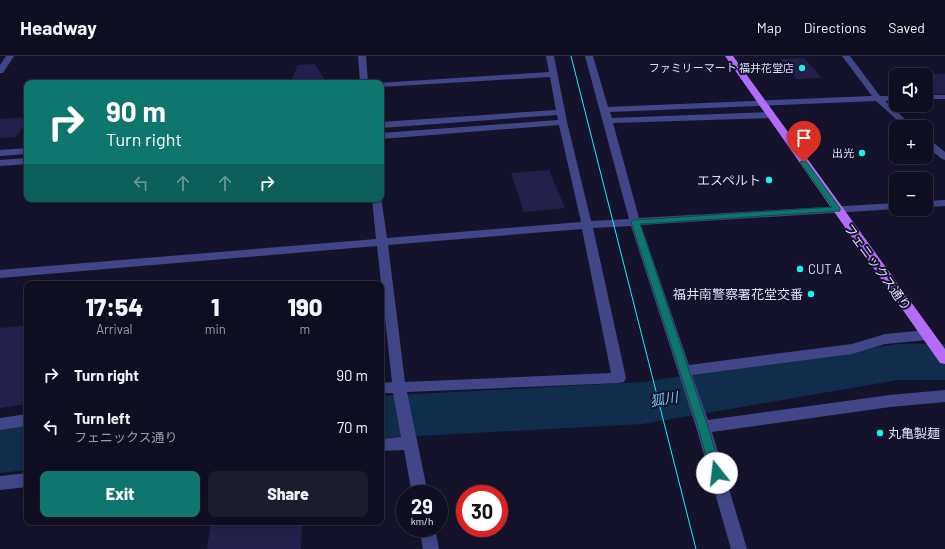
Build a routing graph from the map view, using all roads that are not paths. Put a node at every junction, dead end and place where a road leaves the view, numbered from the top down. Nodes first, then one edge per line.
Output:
1 (10, 56) edge
2 (362, 56) edge
3 (550, 56) edge
4 (589, 56) edge
5 (729, 56) edge
6 (846, 56) edge
7 (0, 71) edge
8 (553, 74) junction
9 (364, 80) edge
10 (384, 85) edge
11 (933, 97) edge
12 (945, 97) edge
13 (889, 98) edge
14 (878, 99) junction
15 (763, 104) junction
16 (605, 110) junction
17 (560, 112) junction
18 (770, 115) junction
19 (902, 120) edge
20 (608, 121) junction
21 (562, 122) junction
22 (384, 125) edge
23 (384, 136) edge
24 (933, 147) edge
25 (24, 151) edge
26 (0, 153) edge
27 (945, 157) edge
28 (24, 162) edge
29 (0, 163) edge
30 (377, 202) edge
31 (945, 203) edge
32 (933, 204) edge
33 (889, 206) edge
34 (837, 210) junction
35 (635, 222) junction
36 (587, 225) junction
37 (382, 241) junction
38 (0, 274) edge
39 (931, 340) junction
40 (945, 359) edge
41 (685, 375) junction
42 (384, 388) edge
43 (400, 391) junction
44 (945, 396) edge
45 (24, 420) edge
46 (701, 422) junction
47 (0, 424) edge
48 (409, 443) junction
49 (384, 445) edge
50 (24, 480) edge
51 (0, 483) edge
52 (418, 485) edge
53 (429, 537) edge
54 (431, 549) edge
55 (739, 549) edge

1 - 7 street
2 - 9 street
3 - 8 street
4 - 16 street
5 - 15 main road, フェニックス通り
6 - 14 street
8 - 10 street
8 - 17 street
11 - 12 street
13 - 14 street
14 - 15 street
14 - 19 street
15 - 16 street
15 - 18 main road, フェニックス通り
16 - 20 street
17 - 21 street
17 - 22 street
18 - 20 street
18 - 34 main road, フェニックス通り
20 - 35 street
21 - 23 street
21 - 36 street
24 - 27 street
25 - 26 street
28 - 29 street
30 - 37 street
31 - 32 street
33 - 34 street
34 - 35 street
34 - 39 main road, フェニックス通り
35 - 36 street
35 - 41 street
36 - 37 street
36 - 43 street
37 - 38 street
37 - 43 street
39 - 40 main road, フェニックス通り
39 - 41 street
41 - 46 street
42 - 43 street
43 - 48 street
44 - 46 street
45 - 47 street
46 - 55 street
48 - 49 street
48 - 52 street
50 - 51 street
53 - 54 street

